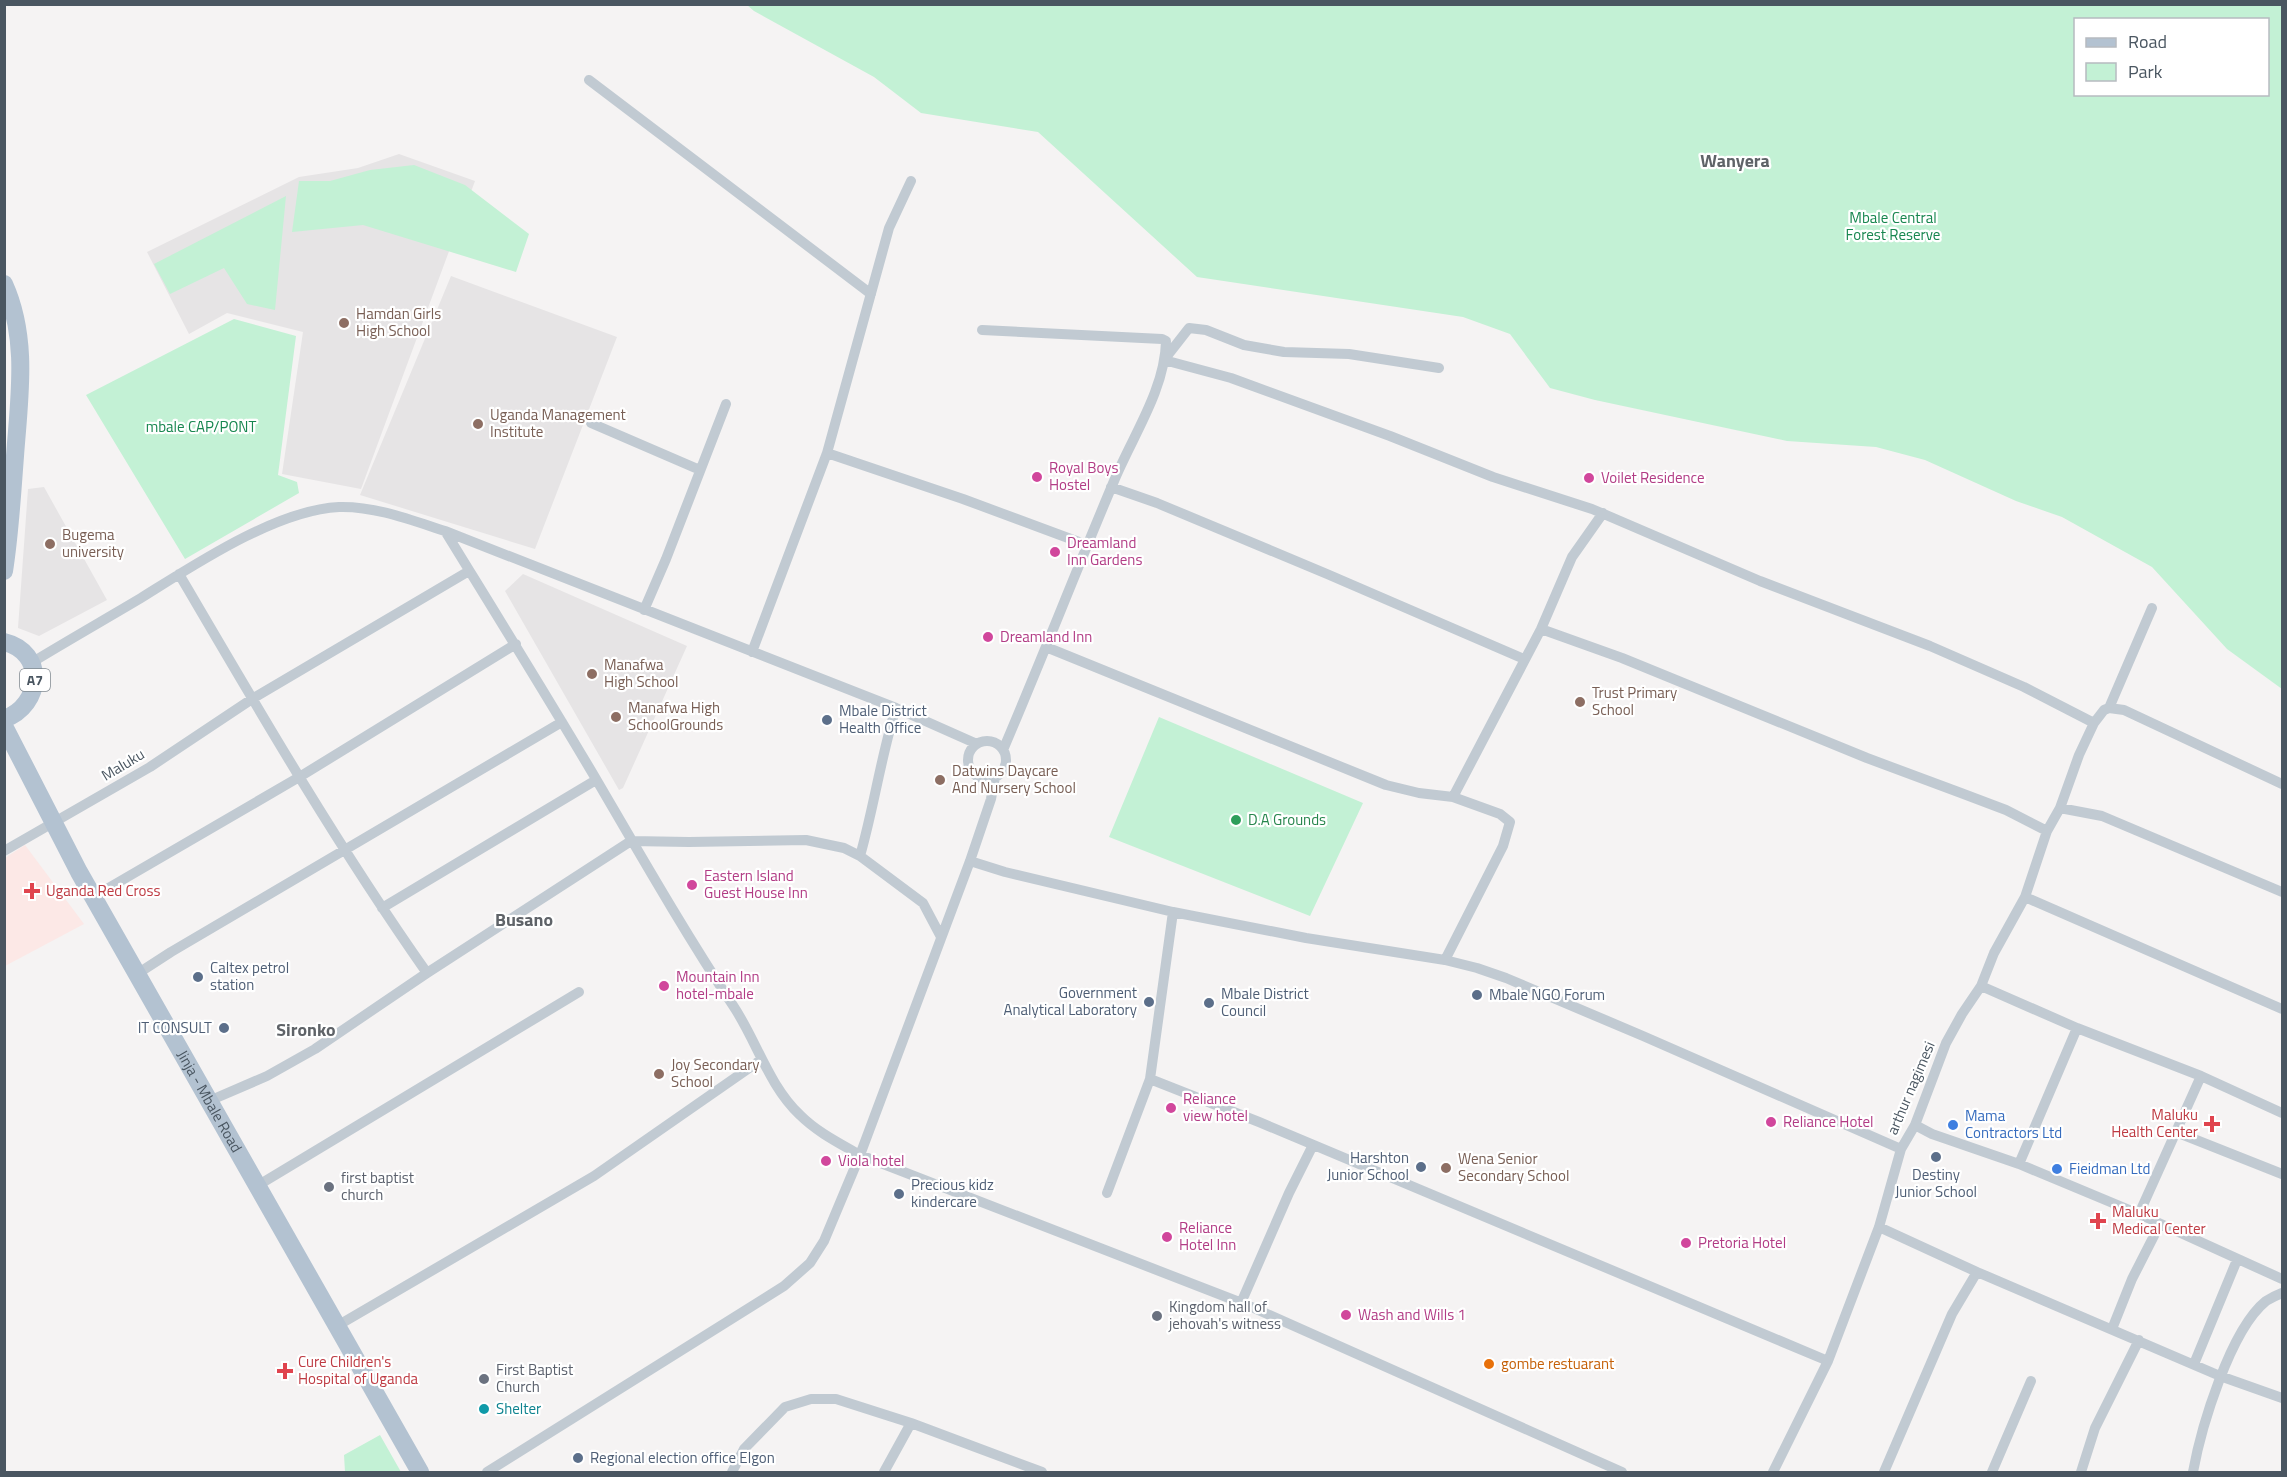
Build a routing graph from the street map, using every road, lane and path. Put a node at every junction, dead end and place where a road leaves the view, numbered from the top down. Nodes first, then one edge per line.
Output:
1 (589, 80) dead end
2 (911, 181) dead end
3 (4, 284) edge
4 (871, 294) junction
5 (982, 330) dead end
6 (1164, 360) junction
7 (1439, 368) dead end
8 (726, 404) dead end
9 (591, 423) dead end
10 (827, 453) junction
11 (700, 470) junction
12 (1111, 487) junction
13 (1603, 513) junction
14 (445, 531) junction
15 (1087, 545) junction
16 (4, 571) edge
17 (469, 571) junction
18 (179, 574) junction
19 (2152, 608) dead end
20 (644, 610) junction
21 (1541, 629) junction
22 (4, 642) edge
23 (516, 644) junction
24 (1046, 647) junction
25 (752, 652) junction
26 (1524, 659) junction
27 (31, 663) junction
28 (252, 699) junction
29 (896, 708) junction
30 (2109, 708) junction
31 (4, 719) edge
32 (562, 722) junction
33 (2094, 723) junction
34 (4, 726) edge
35 (977, 744) junction
36 (1003, 750) junction
37 (301, 776) junction
38 (995, 777) junction
39 (596, 780) junction
40 (2283, 783) edge
41 (1453, 797) junction
42 (2060, 808) junction
43 (54, 823) junction
44 (2047, 831) junction
45 (631, 841) junction
46 (345, 849) junction
47 (4, 851) edge
48 (860, 855) junction
49 (970, 861) junction
50 (2283, 892) edge
51 (93, 897) junction
52 (2025, 897) junction
53 (382, 908) junction
54 (1173, 912) junction
55 (940, 938) junction
56 (1445, 960) junction
57 (427, 973) junction
58 (137, 974) junction
59 (1981, 986) junction
60 (579, 992) dead end
61 (2283, 1009) edge
62 (2077, 1028) junction
63 (762, 1059) junction
64 (2201, 1076) junction
65 (1150, 1079) junction
66 (209, 1101) junction
67 (2283, 1113) edge
68 (1915, 1125) junction
69 (2176, 1132) junction
70 (1313, 1145) junction
71 (1901, 1149) junction
72 (860, 1155) junction
73 (2019, 1164) junction
74 (2283, 1174) edge
75 (257, 1186) junction
76 (1107, 1193) dead end
77 (2139, 1214) junction
78 (2160, 1224) junction
79 (1879, 1227) junction
80 (2237, 1260) junction
81 (1977, 1272) junction
82 (2283, 1280) edge
83 (2283, 1293) edge
84 (1241, 1303) junction
85 (337, 1326) junction
86 (2112, 1329) junction
87 (2139, 1340) junction
88 (1828, 1361) junction
89 (2194, 1364) junction
90 (2220, 1376) junction
91 (2031, 1381) dead end
92 (2283, 1398) edge
93 (911, 1423) junction
94 (420, 1473) edge
95 (487, 1473) edge
96 (732, 1473) edge
97 (884, 1473) edge
98 (1042, 1473) edge
99 (1622, 1473) edge
100 (1773, 1473) edge
101 (1884, 1473) edge
102 (1992, 1473) edge
103 (2081, 1473) edge
104 (2193, 1473) edge

1 - 4 street
2 - 4 street
3 - 16 main road
4 - 10 street
5 - 6 street
6 - 7 street
6 - 12 street
6 - 13 street
8 - 11 street
9 - 11 street
10 - 15 street
10 - 25 street
11 - 20 street
12 - 15 street
12 - 26 street
13 - 21 street
13 - 33 street
14 - 17 street
14 - 18 street
14 - 20 street
15 - 24 street
17 - 23 street
17 - 28 street, Maluku
18 - 27 street
18 - 28 street
19 - 30 street
20 - 25 street
21 - 26 street
21 - 44 street
22 - 27 main road, A7
23 - 32 street
23 - 37 street
24 - 36 street
24 - 41 street
25 - 29 street
26 - 41 street
27 - 31 main road, A7
28 - 37 street
28 - 43 street, Maluku
29 - 35 street
29 - 48 street
30 - 33 street
30 - 40 street
32 - 39 street
32 - 46 street
33 - 42 street, arthur nagimesi
34 - 43 main road, Jinja - Mbale Road
35 - 36 street
35 - 38 street
36 - 38 street
37 - 46 street
37 - 51 street
38 - 49 street
39 - 45 street
39 - 53 street
41 - 56 street
42 - 44 street, arthur nagimesi
42 - 50 street
43 - 47 street, Maluku
43 - 51 main road, Jinja - Mbale Road
44 - 52 street, arthur nagimesi
45 - 48 street
45 - 57 street
45 - 63 street
46 - 53 street
46 - 58 street
48 - 55 street
49 - 54 street
49 - 55 street
51 - 58 main road, Jinja - Mbale Road
52 - 59 street, arthur nagimesi
52 - 61 street
53 - 57 street
54 - 56 street
54 - 65 street
55 - 72 street
56 - 71 street
57 - 66 street
58 - 66 main road, Jinja - Mbale Road
59 - 62 street
59 - 68 street, arthur nagimesi
60 - 75 street
62 - 64 street
62 - 73 street
63 - 72 street
63 - 85 street
64 - 67 street
64 - 69 street
65 - 70 street
65 - 76 street
66 - 75 main road, Jinja - Mbale Road
68 - 71 street, arthur nagimesi
68 - 73 street
69 - 74 street
69 - 77 street
70 - 84 street
70 - 88 street
71 - 79 street, arthur nagimesi
72 - 84 street
72 - 95 street
73 - 77 street
75 - 85 main road, Jinja - Mbale Road
77 - 78 street
78 - 80 street
78 - 86 street
79 - 81 street
79 - 88 street, arthur nagimesi
80 - 82 street
80 - 89 street
81 - 86 street
81 - 101 street
83 - 90 street
84 - 99 street
85 - 94 main road, Jinja - Mbale Road
86 - 87 street
87 - 89 street
87 - 103 street
88 - 100 street, arthur nagimesi
89 - 90 street
90 - 92 street
90 - 104 street
91 - 102 street
93 - 96 street
93 - 97 street
93 - 98 street

